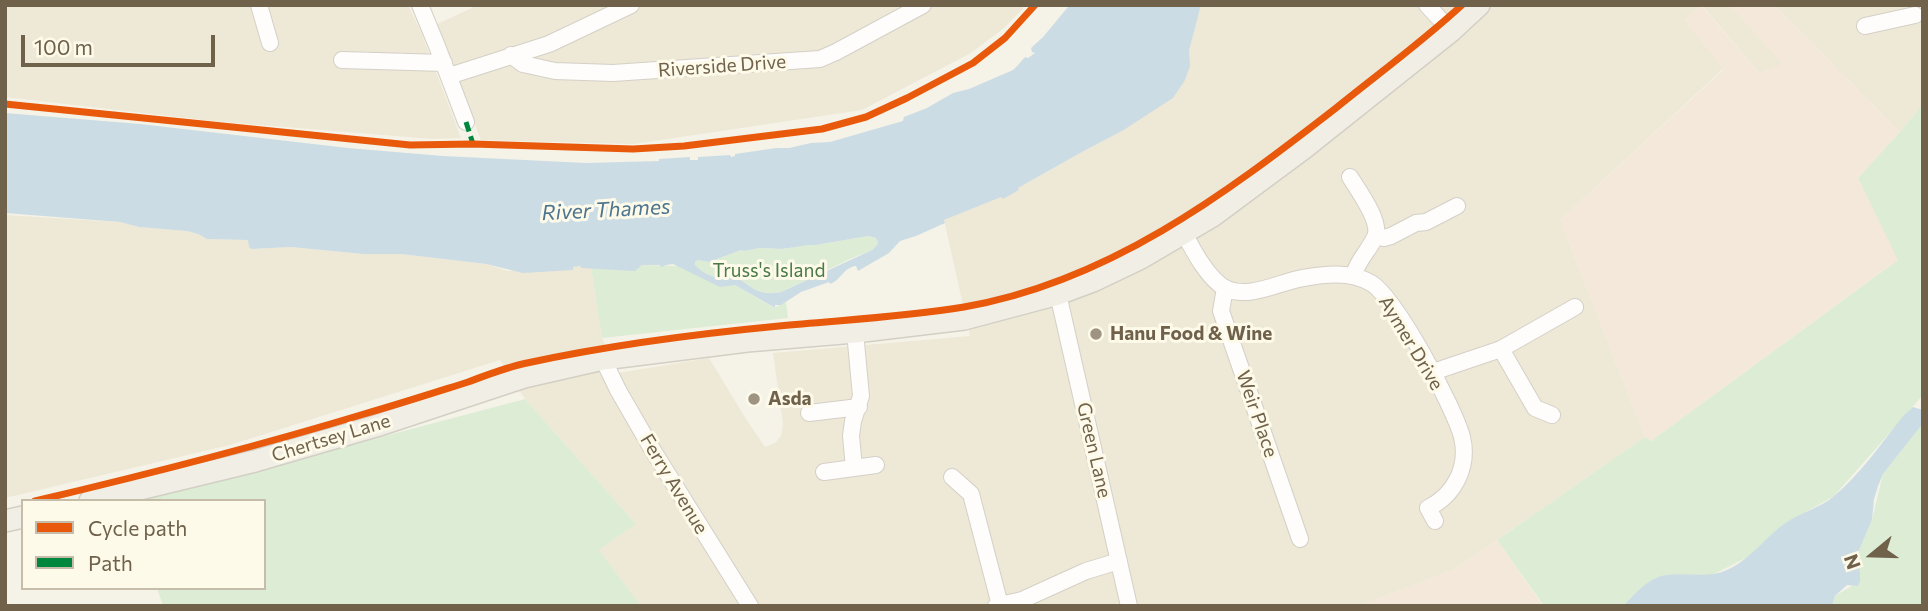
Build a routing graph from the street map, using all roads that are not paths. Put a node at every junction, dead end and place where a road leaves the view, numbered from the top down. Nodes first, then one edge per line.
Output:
1 (259, 5) edge
2 (420, 5) edge
3 (631, 5) edge
4 (923, 5) edge
5 (1427, 5) edge
6 (1479, 5) edge
7 (1892, 13) edge
8 (1915, 15) dead end
9 (1865, 26) dead end
10 (1451, 31) junction
11 (270, 44) dead end
12 (511, 55) junction
13 (342, 60) dead end
14 (446, 69) junction
15 (466, 122) dead end
16 (1350, 177) dead end
17 (1457, 206) dead end
18 (1184, 233) junction
19 (1376, 236) junction
20 (1353, 276) junction
21 (1225, 288) junction
22 (1058, 294) junction
23 (1570, 315) dead end
24 (855, 332) junction
25 (1501, 349) junction
26 (603, 359) junction
27 (1433, 372) junction
28 (859, 407) junction
29 (809, 413) dead end
30 (1552, 415) dead end
31 (876, 465) dead end
32 (854, 468) junction
33 (824, 472) dead end
34 (952, 477) dead end
35 (98, 499) edge
36 (1435, 521) dead end
37 (1300, 540) dead end
38 (1119, 561) junction
39 (998, 605) edge
40 (750, 606) edge
41 (1129, 606) edge

1 - 11 street
2 - 14 street
3 - 12 street
4 - 12 street, Riverside Drive
5 - 10 street
6 - 10 main road, Chertsey Lane
7 - 8 street
7 - 9 street
10 - 18 main road, Chertsey Lane
12 - 14 street
13 - 14 street
14 - 15 street
16 - 19 street
17 - 19 street
18 - 21 street
18 - 22 main road, Chertsey Lane
19 - 20 street
20 - 21 street, Aymer Drive
20 - 27 street, Aymer Drive
21 - 37 street, Weir Place
22 - 24 main road, Chertsey Lane
22 - 38 street, Green Lane
23 - 25 street
24 - 26 main road, Chertsey Lane
24 - 28 street
25 - 27 street
25 - 30 street
26 - 35 main road, Chertsey Lane
26 - 40 street, Ferry Avenue
27 - 36 street, Aymer Drive
28 - 29 street
28 - 32 street
31 - 32 street
32 - 33 street
34 - 39 street
38 - 39 street
38 - 41 street, Green Lane

